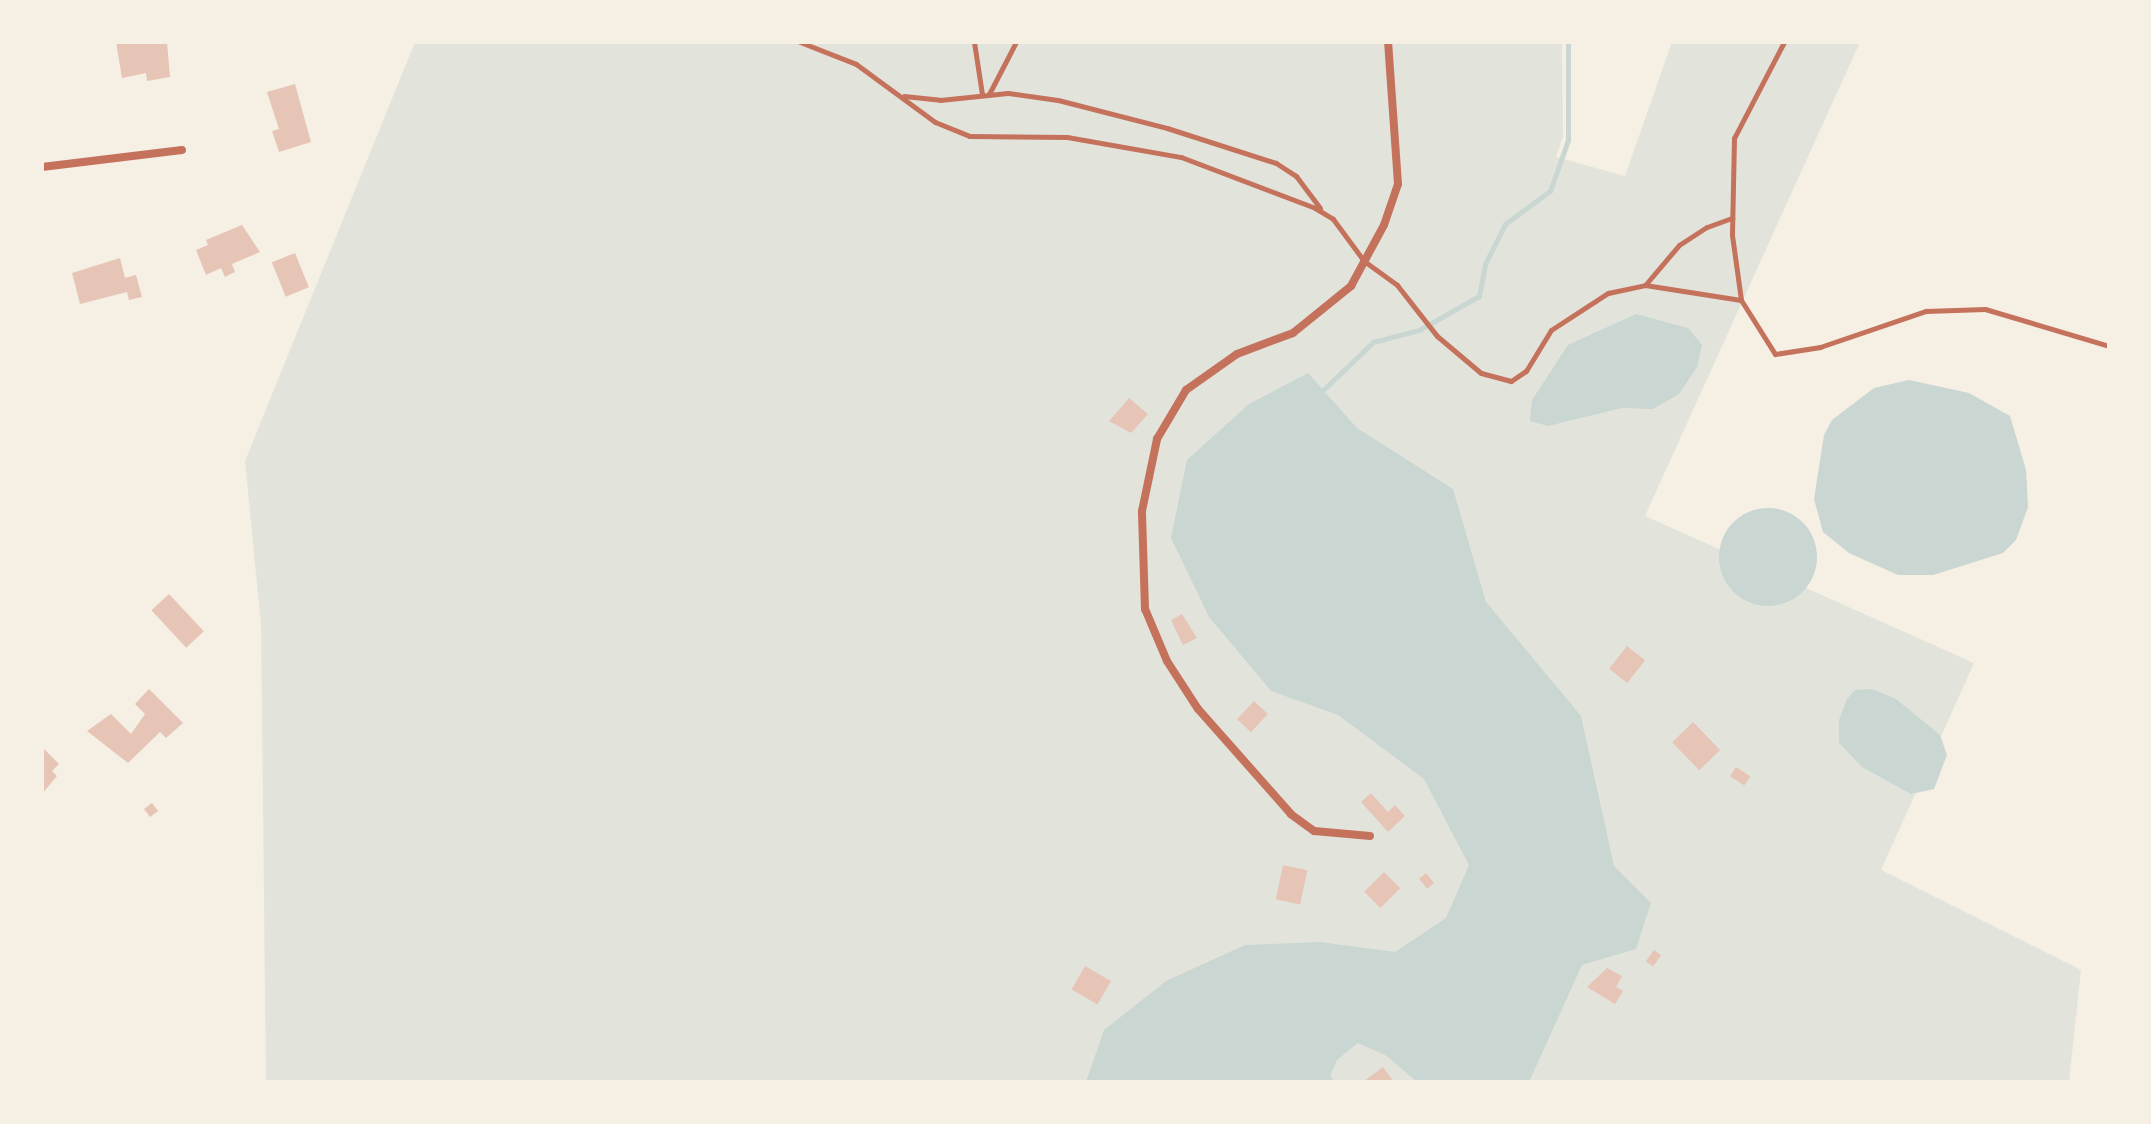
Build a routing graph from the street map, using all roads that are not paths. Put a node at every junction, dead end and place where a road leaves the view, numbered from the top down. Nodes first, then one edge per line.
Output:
1 (800, 42) edge
2 (974, 42) edge
3 (1016, 42) edge
4 (1388, 42) edge
5 (1784, 42) edge
6 (986, 94) junction
7 (902, 96) junction
8 (182, 150) dead end
9 (42, 167) edge
10 (1323, 212) junction
11 (1732, 218) junction
12 (1364, 261) junction
13 (1645, 285) junction
14 (1741, 300) junction
15 (2109, 346) edge
16 (1370, 836) dead end

1 - 7 lane
2 - 6 lane
3 - 6 lane
4 - 12 street
5 - 11 lane
6 - 7 lane
6 - 10 lane
7 - 10 lane
8 - 9 street
10 - 12 lane
11 - 13 lane
11 - 14 lane
12 - 13 lane
12 - 16 street
13 - 14 lane
14 - 15 lane

